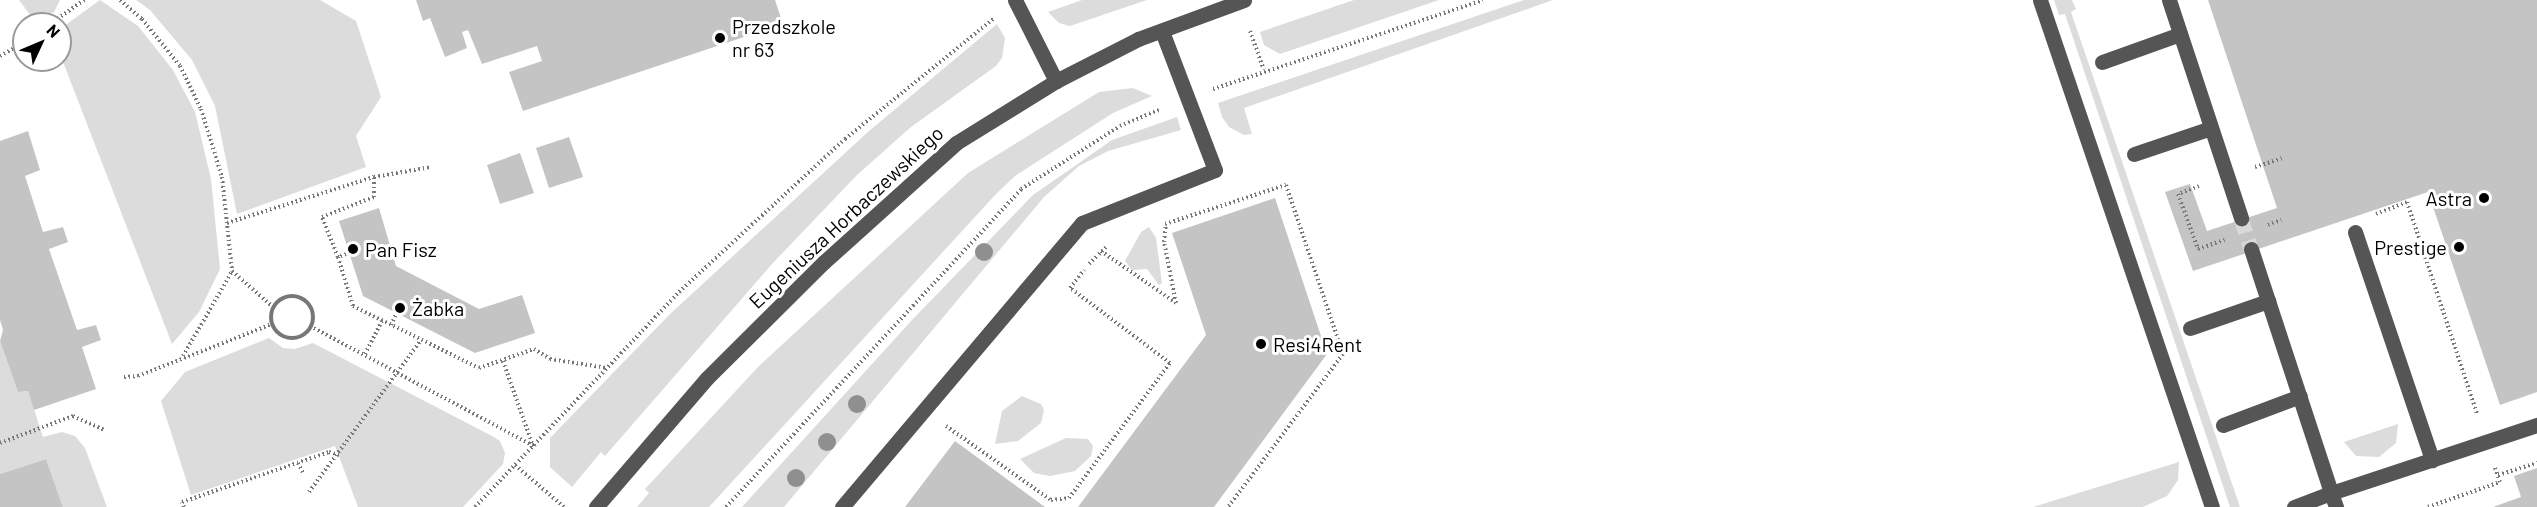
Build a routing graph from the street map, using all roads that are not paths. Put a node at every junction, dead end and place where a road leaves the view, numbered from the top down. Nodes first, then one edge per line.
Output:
1 (1015, 0) edge
2 (1244, 0) edge
3 (2040, 0) edge
4 (2169, 0) edge
5 (1162, 31) junction
6 (2180, 34) junction
7 (2102, 62) dead end
8 (1056, 81) junction
9 (2211, 128) junction
10 (2134, 154) dead end
11 (2241, 219) tunnel mouth
12 (2355, 232) dead end
13 (2252, 249) tunnel mouth
14 (2268, 301) junction
15 (2190, 328) dead end
16 (2300, 396) junction
17 (2223, 424) dead end
18 (2537, 425) edge
19 (2432, 460) junction
20 (2333, 500) edge
21 (2207, 506) edge
22 (596, 507) edge
23 (842, 507) edge
24 (2294, 507) edge

1 - 8 street
2 - 5 street, Eugeniusza Horbaczewskiego
3 - 21 street
4 - 6 street
5 - 8 street, Eugeniusza Horbaczewskiego
5 - 23 street
6 - 7 street
6 - 9 street
8 - 22 street, Eugeniusza Horbaczewskiego
9 - 10 street
9 - 11 street
12 - 19 street
13 - 14 street
14 - 15 street
14 - 16 street
16 - 17 street
16 - 20 street
18 - 19 street
19 - 20 street
20 - 24 street

